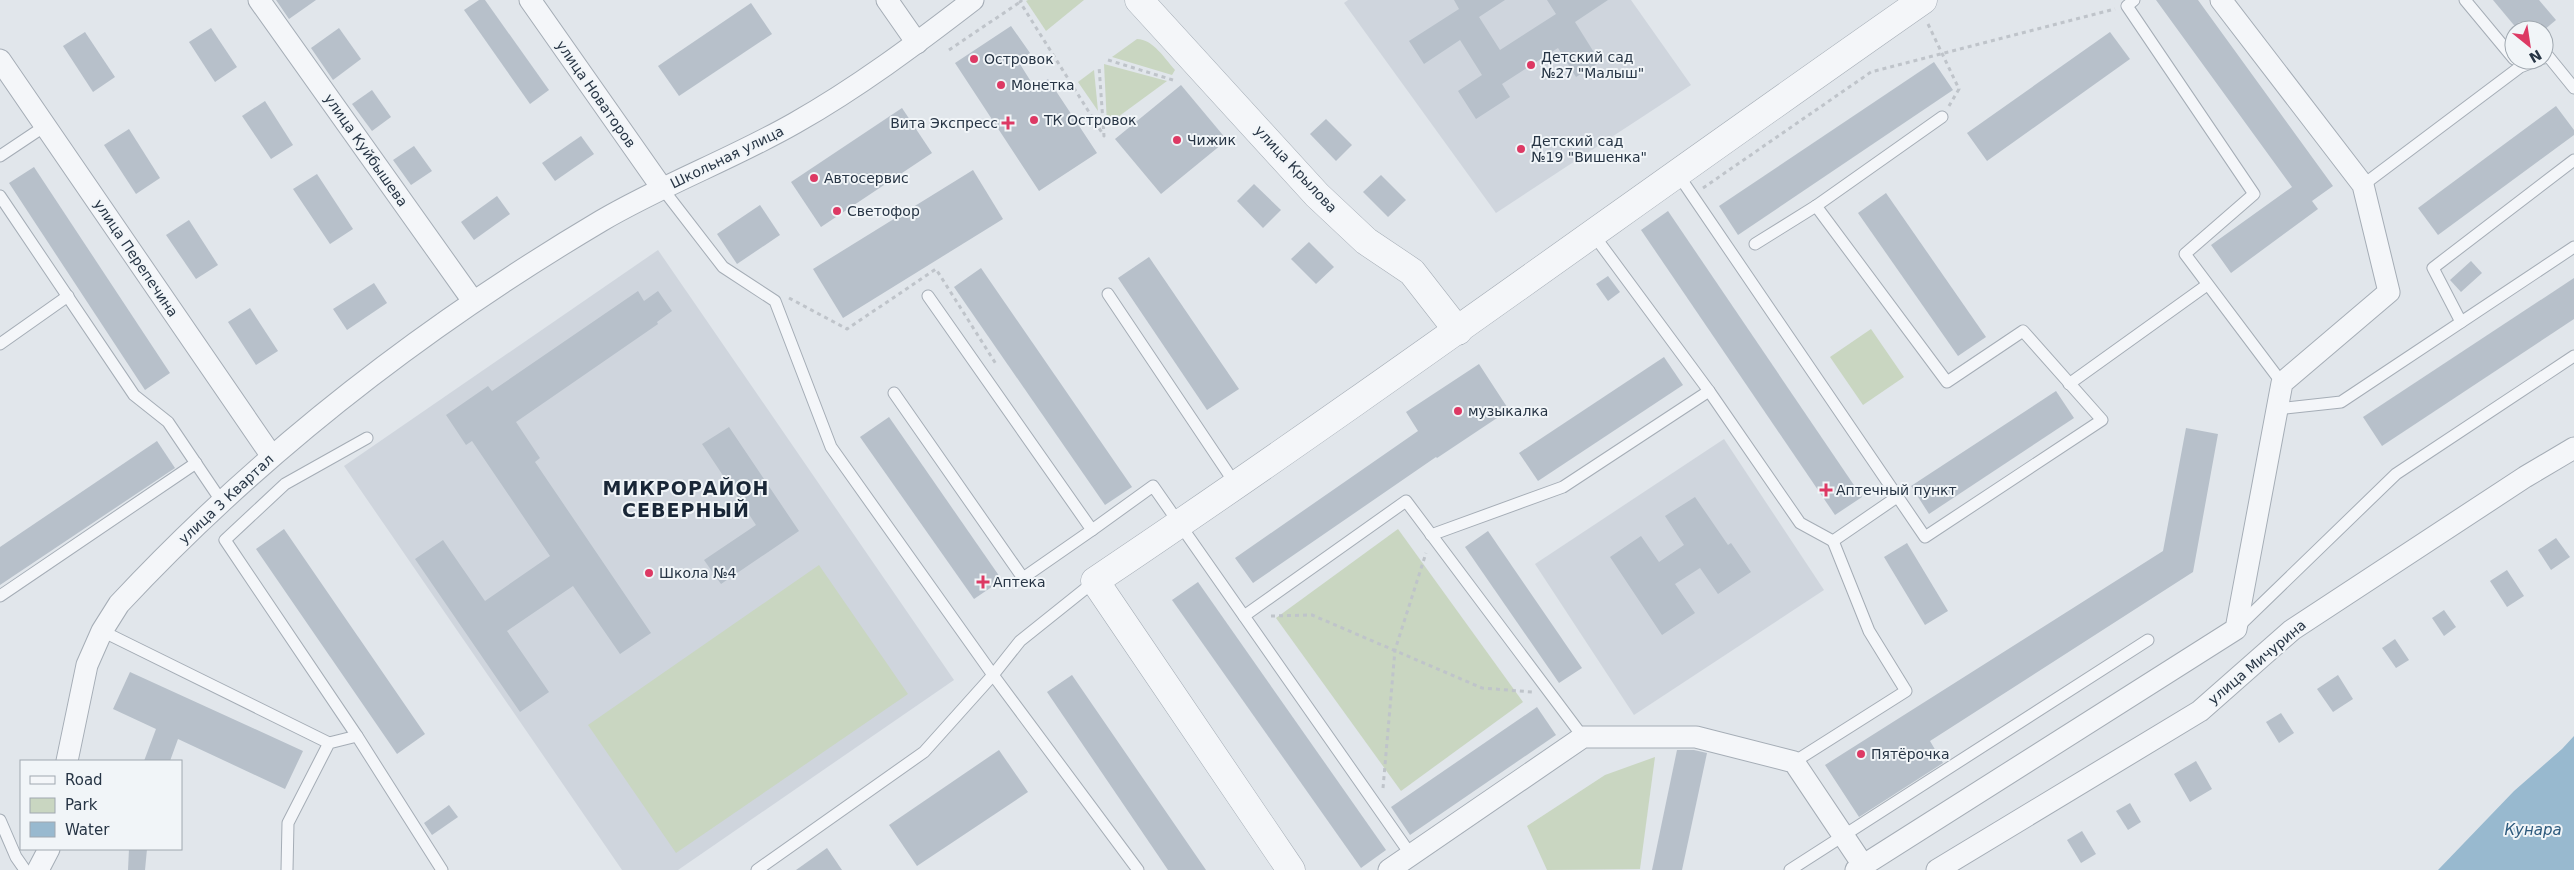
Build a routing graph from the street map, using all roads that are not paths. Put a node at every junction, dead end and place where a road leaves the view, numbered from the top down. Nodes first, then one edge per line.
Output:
1 (259, 0) edge
2 (530, 0) edge
3 (887, 0) edge
4 (972, 0) edge
5 (1139, 0) edge
6 (2221, 0) edge
7 (2465, 0) edge
8 (1920, 2) edge
9 (2131, 3) edge
10 (917, 43) junction
11 (2504, 47) edge
12 (0, 60) edge
13 (2554, 63) edge
14 (2506, 70) edge
15 (2574, 88) edge
16 (1942, 117) road end
17 (45, 126) junction
18 (0, 156) edge
19 (2574, 160) edge
20 (1677, 173) junction
21 (2363, 185) junction
22 (662, 188) junction
23 (0, 196) edge
24 (1816, 206) junction
25 (1593, 234) junction
26 (1756, 244) dead end
27 (2574, 247) edge
28 (2208, 285) junction
29 (1108, 294) dead end
30 (68, 296) junction
31 (928, 296) dead end
32 (473, 301) junction
33 (2461, 322) junction
34 (1458, 331) junction
35 (0, 344) edge
36 (2574, 356) edge
37 (2070, 384) junction
38 (2282, 384) junction
39 (1709, 391) junction
40 (894, 393) dead end
41 (2278, 409) junction
42 (367, 438) dead end
43 (2574, 448) edge
44 (271, 455) junction
45 (196, 463) junction
46 (1236, 485) junction
47 (1897, 497) junction
48 (222, 502) junction
49 (1180, 524) junction
50 (1092, 530) junction
51 (1431, 535) junction
52 (1833, 541) junction
53 (1095, 581) junction
54 (0, 596) edge
55 (1244, 616) junction
56 (2236, 629) junction
57 (102, 631) junction
58 (2148, 640) dead end
59 (993, 675) junction
60 (357, 736) junction
61 (1583, 737) junction
62 (329, 743) junction
63 (67, 760) edge
64 (1794, 762) junction
65 (0, 820) edge
66 (1844, 838) junction
67 (1411, 855) junction
68 (1859, 868) edge
69 (24, 870) edge
70 (287, 870) edge
71 (442, 870) edge
72 (757, 870) edge
73 (1138, 870) edge
74 (1291, 870) edge
75 (1389, 870) edge
76 (1790, 870) edge
77 (1936, 870) edge

1 - 32 street, улица Куйбышева
2 - 22 street, улица Новаторов
3 - 10 street
4 - 10 street, Школьная улица
5 - 34 street, улица Крылова
6 - 21 street
7 - 11 lane
8 - 20 street
9 - 28 lane
10 - 22 street, Школьная улица
12 - 17 street, улица Перепечина
13 - 15 lane
14 - 21 lane
16 - 24 lane
17 - 18 lane
17 - 44 street, улица Перепечина
19 - 33 lane
20 - 25 street
20 - 47 lane
21 - 38 street
22 - 32 street, Школьная улица
22 - 59 lane
23 - 30 lane
24 - 26 lane
24 - 37 lane
25 - 34 street
25 - 39 lane
27 - 33 lane
28 - 37 lane
28 - 38 lane
29 - 46 lane
30 - 35 lane
30 - 45 lane
31 - 50 lane
32 - 44 street, улица 3 Квартал
33 - 41 lane
34 - 46 street
36 - 56 lane
37 - 47 lane
38 - 41 street
39 - 51 lane
39 - 52 lane
40 - 50 lane
41 - 56 street
42 - 60 lane
43 - 77 street, улица Мичурина
44 - 48 street, улица 3 Квартал
45 - 48 lane
45 - 54 lane
46 - 49 street
47 - 52 lane
48 - 57 street, улица 3 Квартал
49 - 50 lane
49 - 53 street
49 - 55 lane
51 - 55 lane
51 - 61 lane
52 - 64 lane
53 - 59 lane
53 - 74 street
55 - 67 lane
56 - 68 street
57 - 62 lane
57 - 63 street, улица 3 Квартал
58 - 66 lane
59 - 72 lane
59 - 73 lane
60 - 62 lane
60 - 71 lane
61 - 64 street
61 - 67 street
62 - 70 lane
64 - 66 street
65 - 69 lane
66 - 68 street
66 - 76 lane
67 - 75 street

